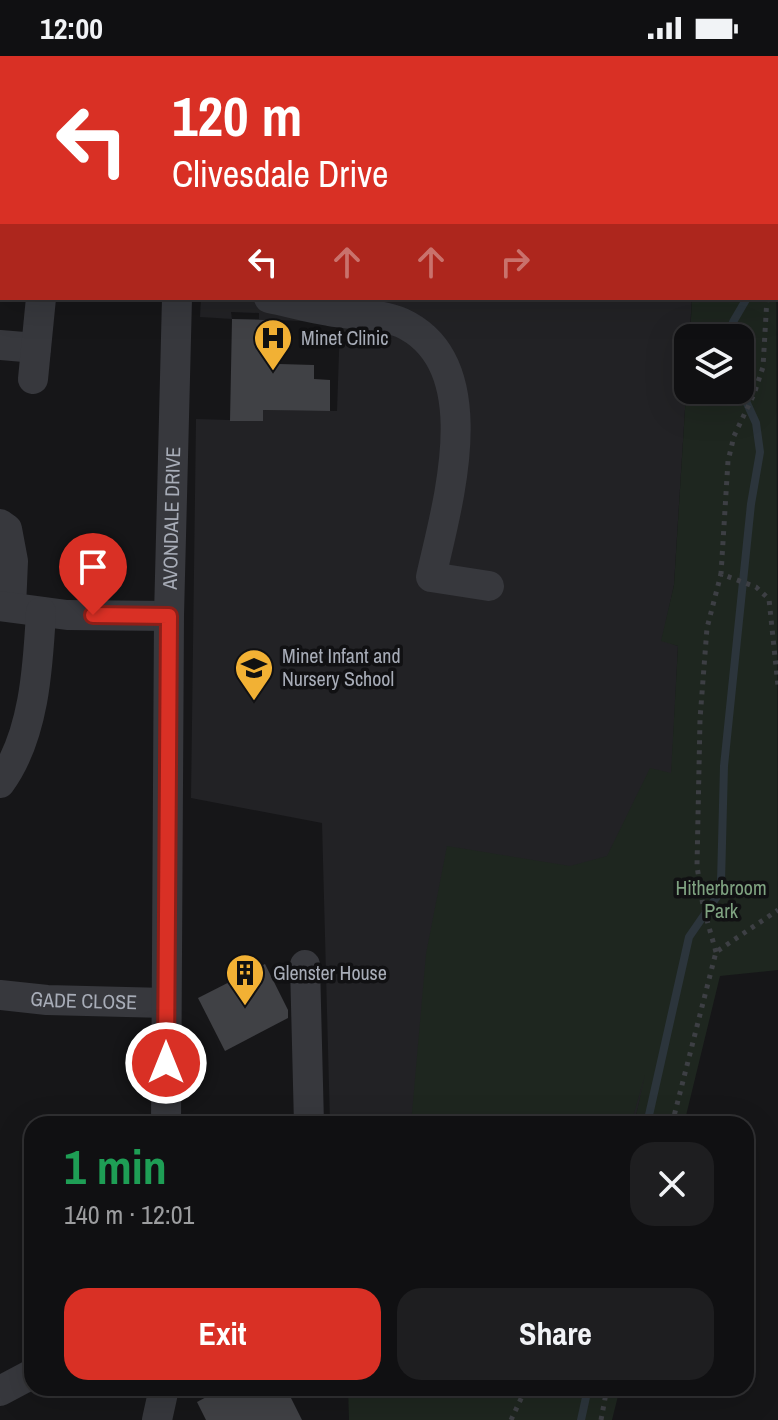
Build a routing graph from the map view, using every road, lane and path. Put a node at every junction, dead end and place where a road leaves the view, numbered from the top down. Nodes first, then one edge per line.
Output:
1 (41, 300) edge
2 (177, 300) edge
3 (278, 300) edge
4 (767, 300) edge
5 (0, 345) edge
6 (36, 348) junction
7 (33, 379) dead end
8 (4, 526) edge
9 (721, 574) junction
10 (489, 586) dead end
11 (6, 606) edge
12 (41, 612) junction
13 (169, 616) junction
14 (778, 686) edge
15 (0, 783) edge
16 (778, 910) edge
17 (716, 952) junction
18 (305, 965) dead end
19 (0, 995) edge
20 (166, 1003) junction
21 (166, 1116) edge
22 (309, 1116) edge
23 (674, 1116) edge
24 (24, 1378) edge
25 (0, 1391) edge
26 (162, 1396) edge
27 (522, 1396) edge
28 (606, 1396) edge
29 (157, 1420) edge
30 (511, 1420) edge
31 (601, 1420) edge

1 - 6 street
2 - 13 street, AVONDALE DRIVE
3 - 10 street
4 - 9 path
5 - 6 street
6 - 7 street
8 - 11 street
9 - 14 path
9 - 17 path
11 - 12 street
12 - 13 street
12 - 15 street
13 - 20 street, AVONDALE DRIVE
16 - 17 path
17 - 23 path
18 - 22 street
19 - 20 street, GADE CLOSE
20 - 21 street, AVONDALE DRIVE
24 - 25 street
26 - 29 street
27 - 30 path
28 - 31 path

